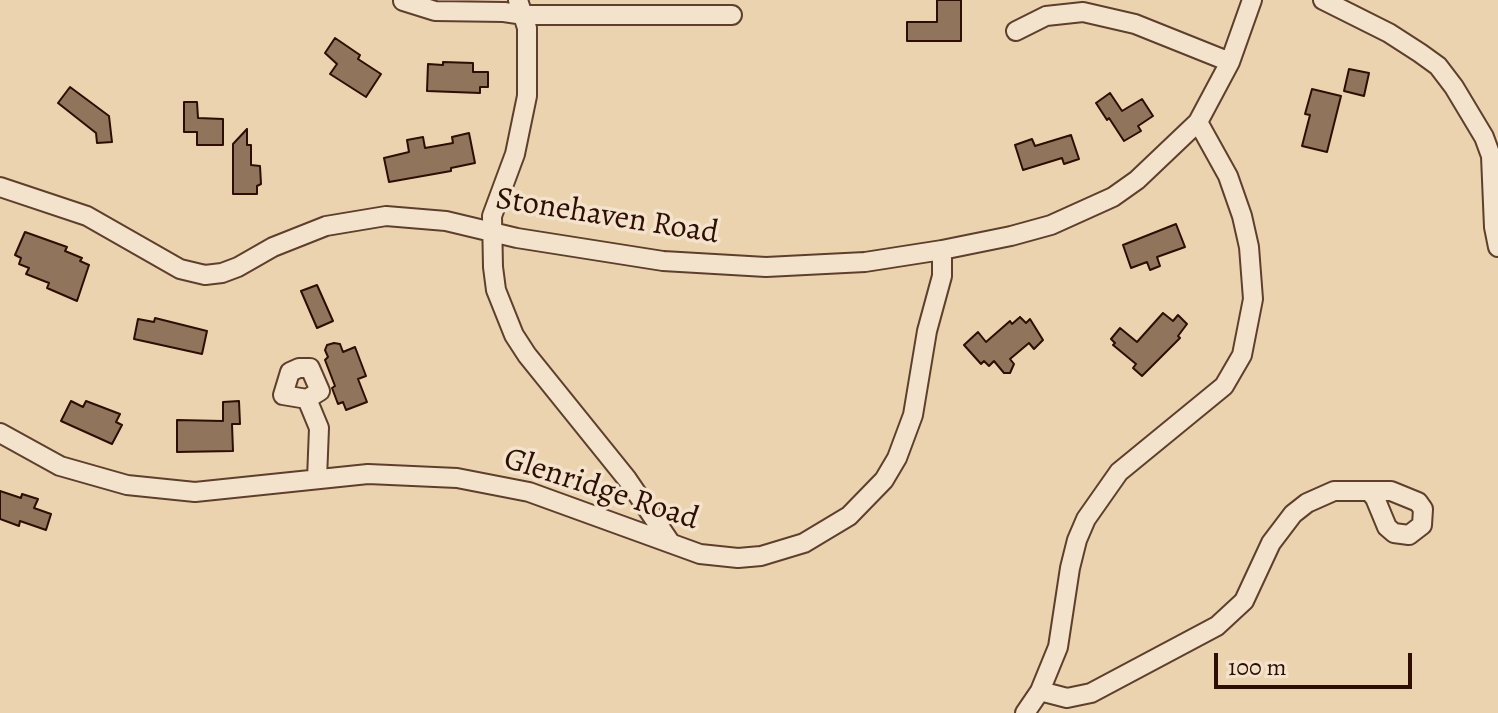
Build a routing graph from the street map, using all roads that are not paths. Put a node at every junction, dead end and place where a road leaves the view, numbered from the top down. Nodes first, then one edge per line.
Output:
1 (1252, 0) edge
2 (1323, 0) edge
3 (403, 1) edge
4 (521, 8) edge
5 (732, 15) dead end
6 (1016, 31) dead end
7 (1230, 62) junction
8 (1198, 122) junction
9 (0, 187) edge
10 (493, 231) junction
11 (1498, 247) edge
12 (942, 250) junction
13 (307, 399) dead end
14 (0, 433) edge
15 (317, 479) junction
16 (1369, 491) dead end
17 (670, 542) junction
18 (1040, 691) junction
19 (1025, 713) edge

1 - 7 street, Stonehaven Road
2 - 11 street
3 - 4 street
4 - 5 street
4 - 10 street
6 - 7 street
7 - 8 street, Stonehaven Road
8 - 12 street, Stonehaven Road
8 - 18 street
9 - 10 street, Stonehaven Road
10 - 12 street, Stonehaven Road
10 - 17 street
12 - 17 street, Glenridge Road
13 - 15 street
14 - 15 street, Glenridge Road
15 - 17 street, Glenridge Road
16 - 18 street
18 - 19 street

